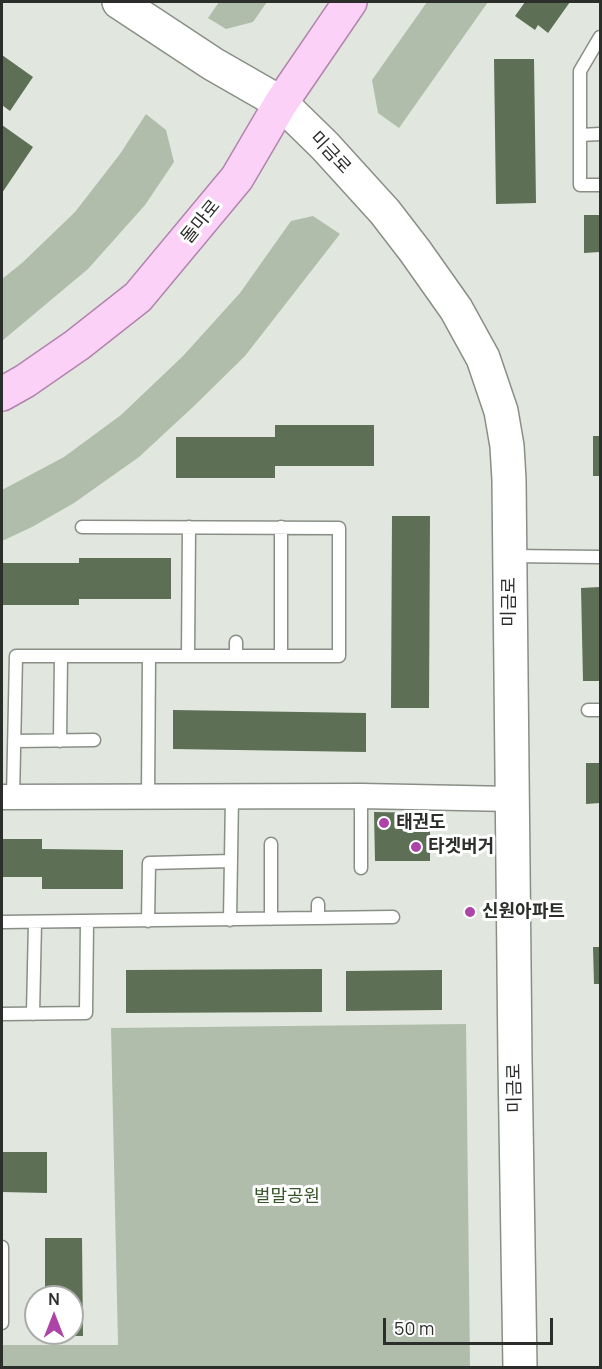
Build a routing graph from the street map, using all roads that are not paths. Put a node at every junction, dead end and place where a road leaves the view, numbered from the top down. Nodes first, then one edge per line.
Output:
1 (119, 2) edge
2 (350, 2) edge
3 (600, 37) edge
4 (281, 103) junction
5 (600, 134) edge
6 (580, 135) junction
7 (600, 184) edge
8 (2, 394) edge
9 (82, 527) dead end
10 (189, 527) junction
11 (281, 527) junction
12 (510, 556) junction
13 (600, 557) edge
14 (236, 642) dead end
15 (61, 656) junction
16 (149, 656) junction
17 (188, 656) junction
18 (236, 656) junction
19 (281, 656) junction
20 (2, 710) edge
21 (15, 710) junction
22 (94, 740) dead end
23 (14, 741) junction
24 (60, 741) junction
25 (148, 796) junction
26 (232, 796) junction
27 (362, 796) junction
28 (7, 797) edge
29 (512, 799) junction
30 (272, 844) dead end
31 (231, 861) junction
32 (362, 868) dead end
33 (318, 904) dead end
34 (393, 916) dead end
35 (318, 918) junction
36 (272, 919) junction
37 (230, 920) junction
38 (148, 921) junction
39 (2, 922) edge
40 (35, 922) junction
41 (87, 922) junction
42 (2, 1014) edge
43 (33, 1014) junction
44 (2, 1247) edge
45 (2, 1323) edge
46 (520, 1368) edge

1 - 4 main road, 미금로
2 - 4 main road, 돌마로
3 - 6 lane
4 - 8 main road, 돌마로
4 - 12 main road, 미금로
5 - 6 lane
6 - 7 lane
9 - 10 lane
10 - 11 lane
10 - 17 lane
11 - 19 lane
11 - 19 lane
12 - 13 lane
12 - 29 main road, 미금로
14 - 18 lane
15 - 16 lane
15 - 21 lane
15 - 24 lane
16 - 17 lane
16 - 25 lane
17 - 18 lane
18 - 19 lane
20 - 21 lane
21 - 23 lane
22 - 24 lane
23 - 24 lane
23 - 28 lane
25 - 26 street
25 - 28 street
26 - 27 street
26 - 31 lane
27 - 29 street
27 - 32 lane
29 - 46 main road, 미금로
30 - 36 lane
31 - 37 lane
31 - 38 lane
33 - 35 lane
34 - 35 lane
35 - 36 lane
36 - 37 lane
37 - 38 lane
38 - 41 lane
39 - 40 lane
40 - 41 lane
40 - 43 lane
41 - 43 lane
42 - 43 lane
44 - 45 lane

